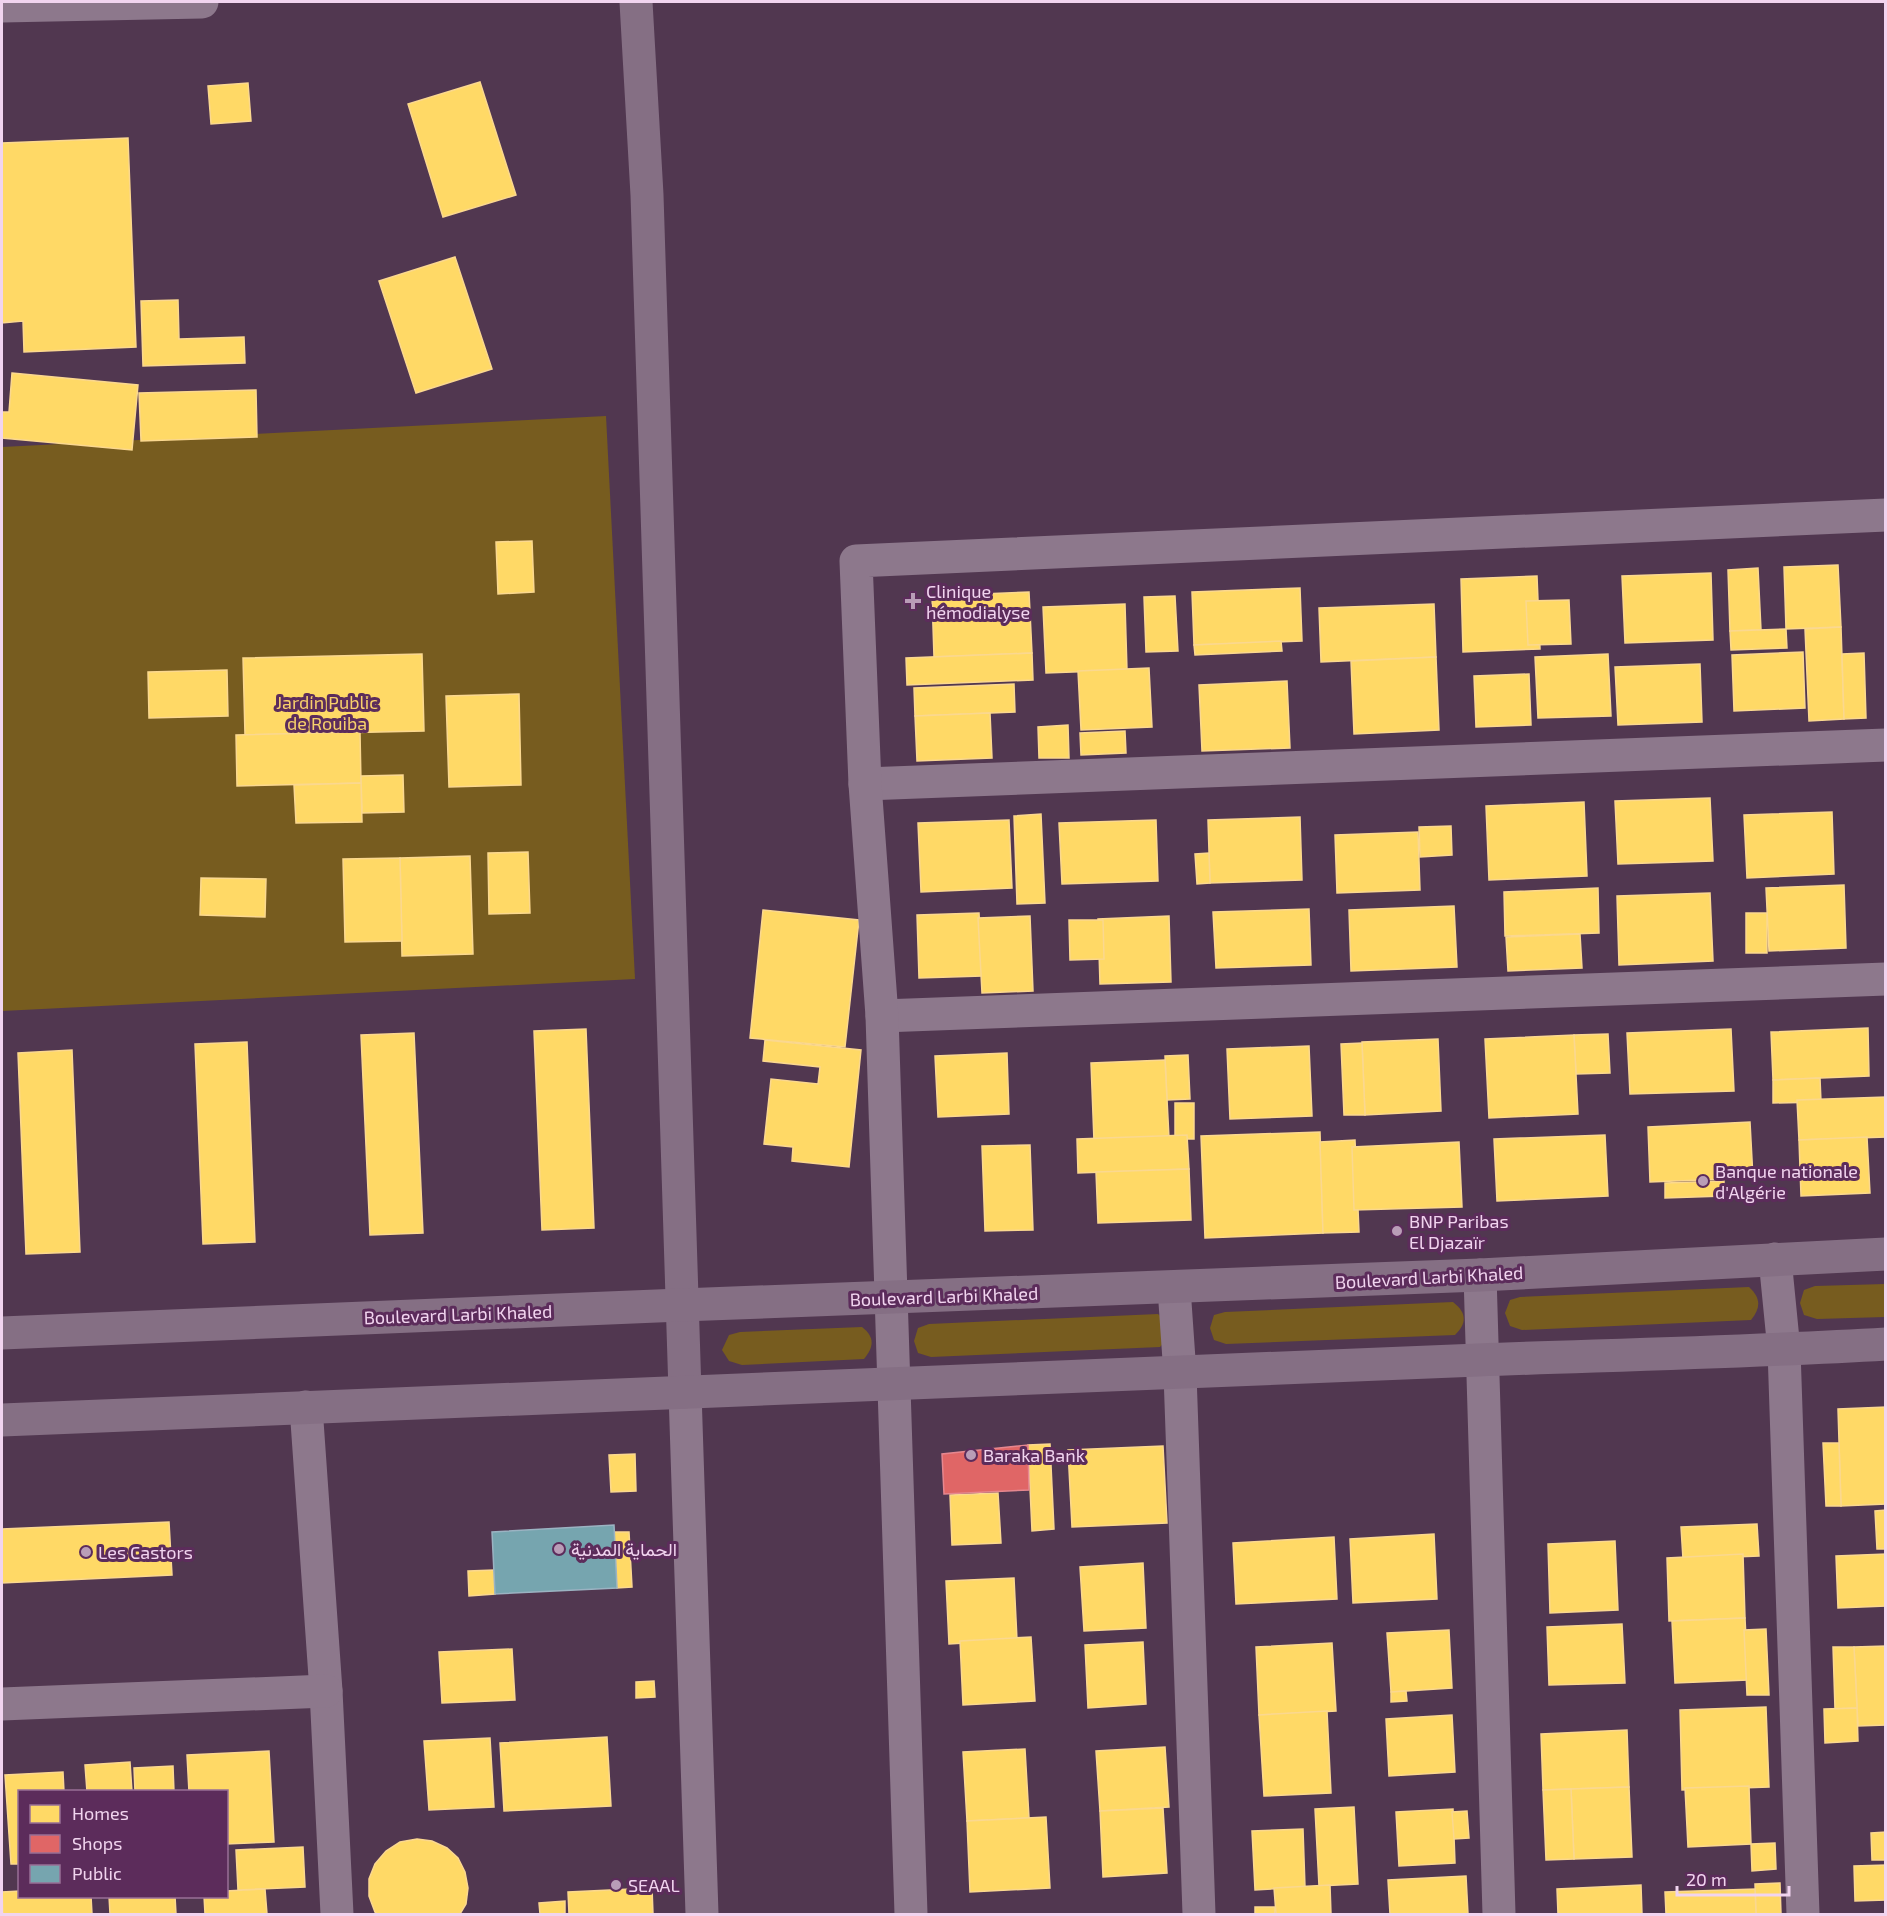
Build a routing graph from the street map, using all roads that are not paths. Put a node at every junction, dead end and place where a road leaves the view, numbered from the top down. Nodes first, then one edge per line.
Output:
1 (202, 2) edge
2 (636, 2) edge
3 (102, 3) edge
4 (2, 6) edge
5 (1886, 515) edge
6 (1886, 744) edge
7 (865, 784) junction
8 (1886, 980) edge
9 (882, 1016) junction
10 (1886, 1254) edge
11 (1775, 1259) junction
12 (1480, 1275) junction
13 (1174, 1288) junction
14 (892, 1298) junction
15 (681, 1305) junction
16 (2, 1333) edge
17 (1886, 1344) edge
18 (1784, 1350) junction
19 (1482, 1360) junction
20 (1180, 1374) junction
21 (893, 1384) junction
22 (685, 1392) junction
23 (306, 1407) junction
24 (2, 1420) edge
25 (326, 1691) junction
26 (2, 1704) edge
27 (337, 1914) edge
28 (702, 1914) edge
29 (911, 1914) edge
30 (1199, 1914) edge
31 (1499, 1914) edge
32 (1803, 1914) edge

1 - 3 street
2 - 15 main road
3 - 4 street
5 - 7 street
6 - 7 street
7 - 9 street
8 - 9 street
9 - 14 street
10 - 11 main road, Boulevard Larbi Khaled
11 - 12 main road, Boulevard Larbi Khaled
11 - 18 street
12 - 13 main road, Boulevard Larbi Khaled
12 - 19 street
13 - 14 main road, Boulevard Larbi Khaled
13 - 20 street
14 - 15 main road, Boulevard Larbi Khaled
14 - 21 street
15 - 16 main road, Boulevard Larbi Khaled
15 - 22 main road
17 - 18 main road
18 - 19 main road
18 - 32 street
19 - 20 main road
19 - 31 street
20 - 21 main road
20 - 30 street
21 - 22 main road
21 - 29 street
22 - 23 main road
22 - 28 street
23 - 24 main road
23 - 25 street
25 - 26 street
25 - 27 street

